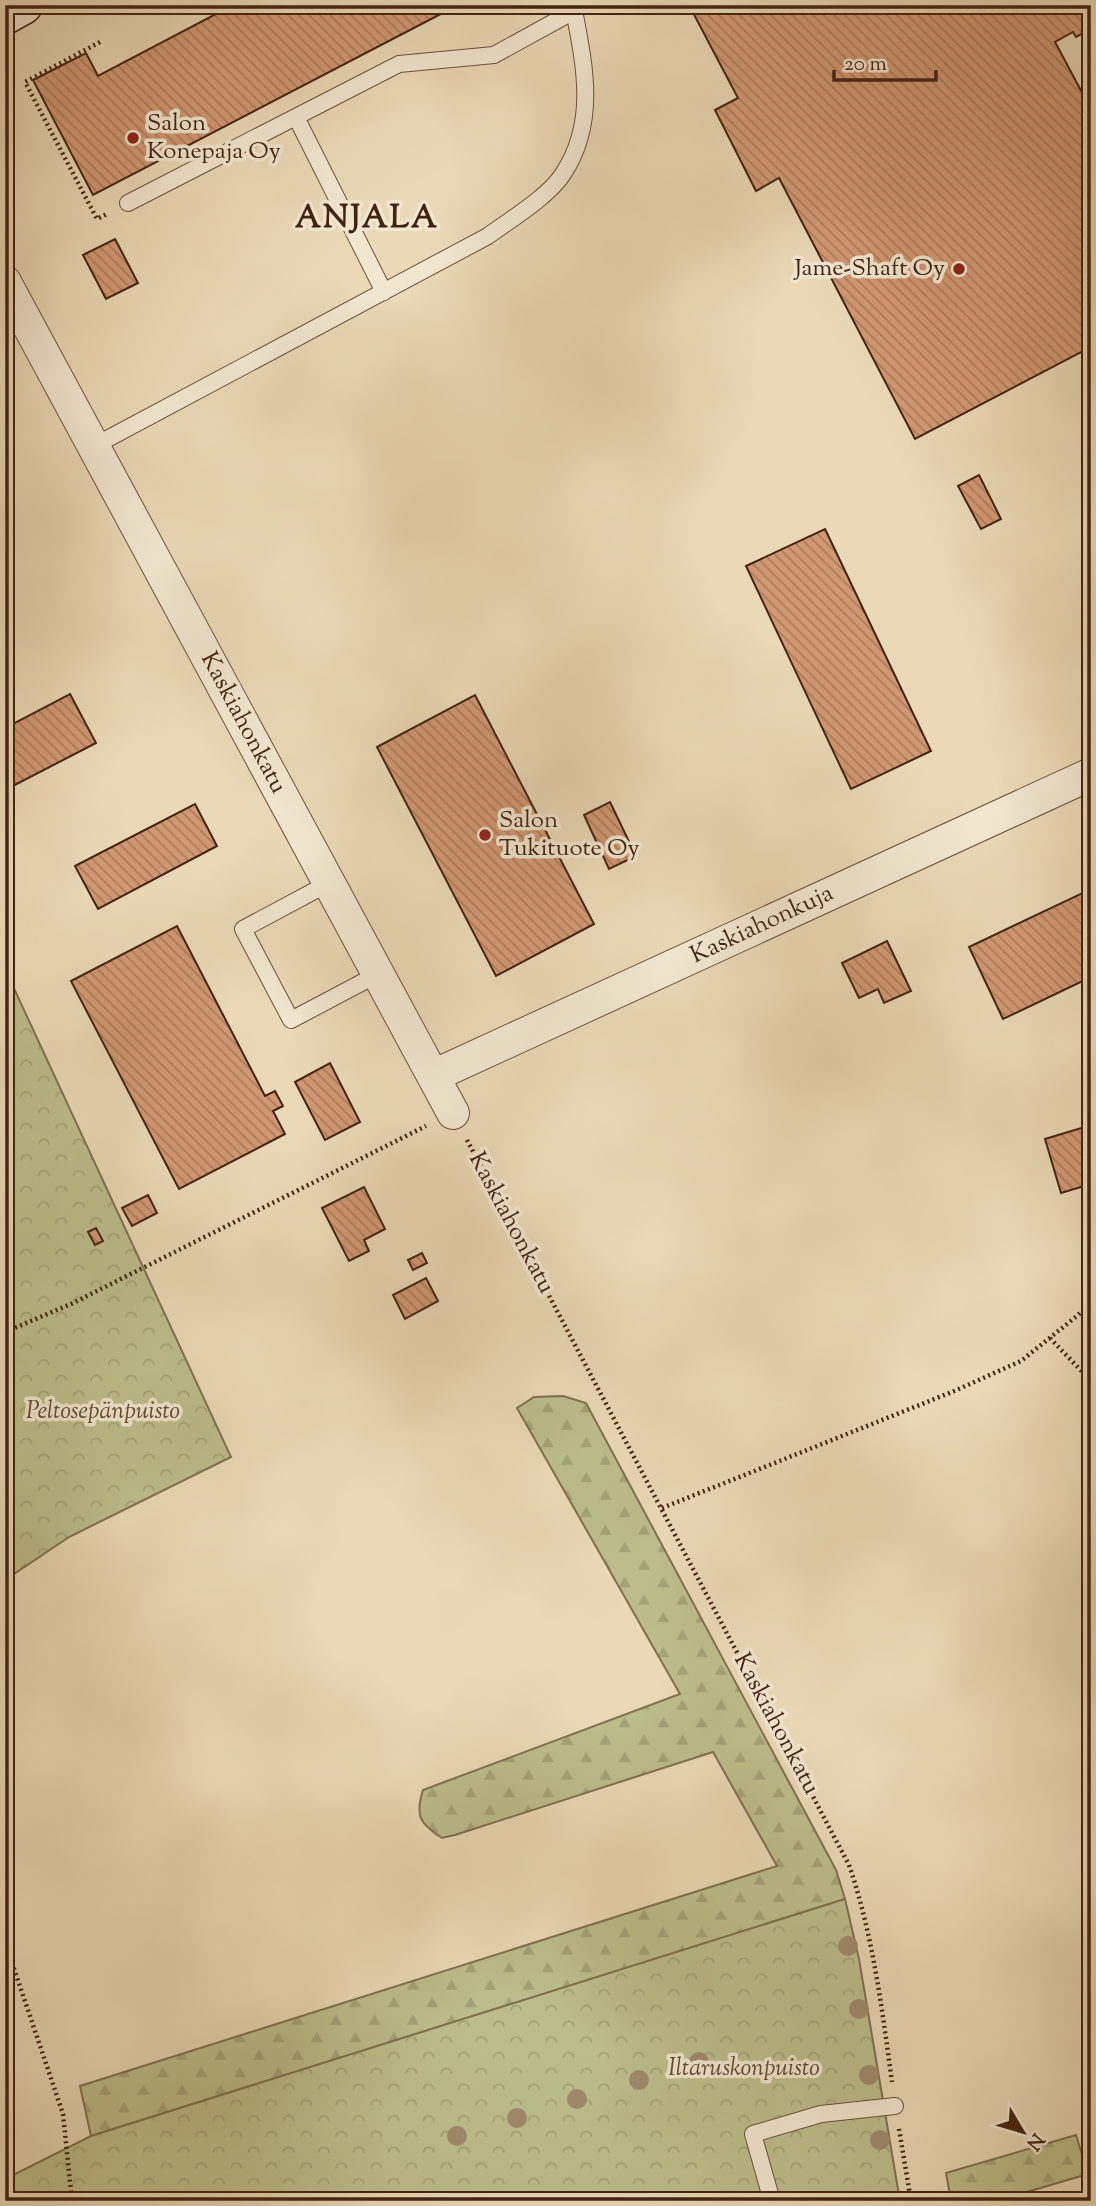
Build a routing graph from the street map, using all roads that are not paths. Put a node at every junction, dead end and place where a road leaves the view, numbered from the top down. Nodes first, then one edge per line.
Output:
1 (23, 5) edge
2 (574, 8) edge
3 (5, 15) edge
4 (296, 117) junction
5 (128, 204) road end
6 (5, 282) edge
7 (384, 292) junction
8 (94, 446) junction
9 (1091, 774) edge
10 (329, 883) junction
11 (378, 974) junction
12 (433, 1076) junction
13 (453, 1113) road end
14 (895, 2106) road end
15 (772, 2201) edge

1 - 3 street
2 - 4 lane
2 - 7 lane
4 - 5 lane
4 - 7 lane
6 - 8 street, Kaskiahonkatu
7 - 8 lane
8 - 10 street, Kaskiahonkatu
9 - 12 street, Kaskiahonkuja
10 - 11 street, Kaskiahonkatu
10 - 11 lane
11 - 12 street, Kaskiahonkatu
12 - 13 street, Kaskiahonkatu
14 - 15 lane

